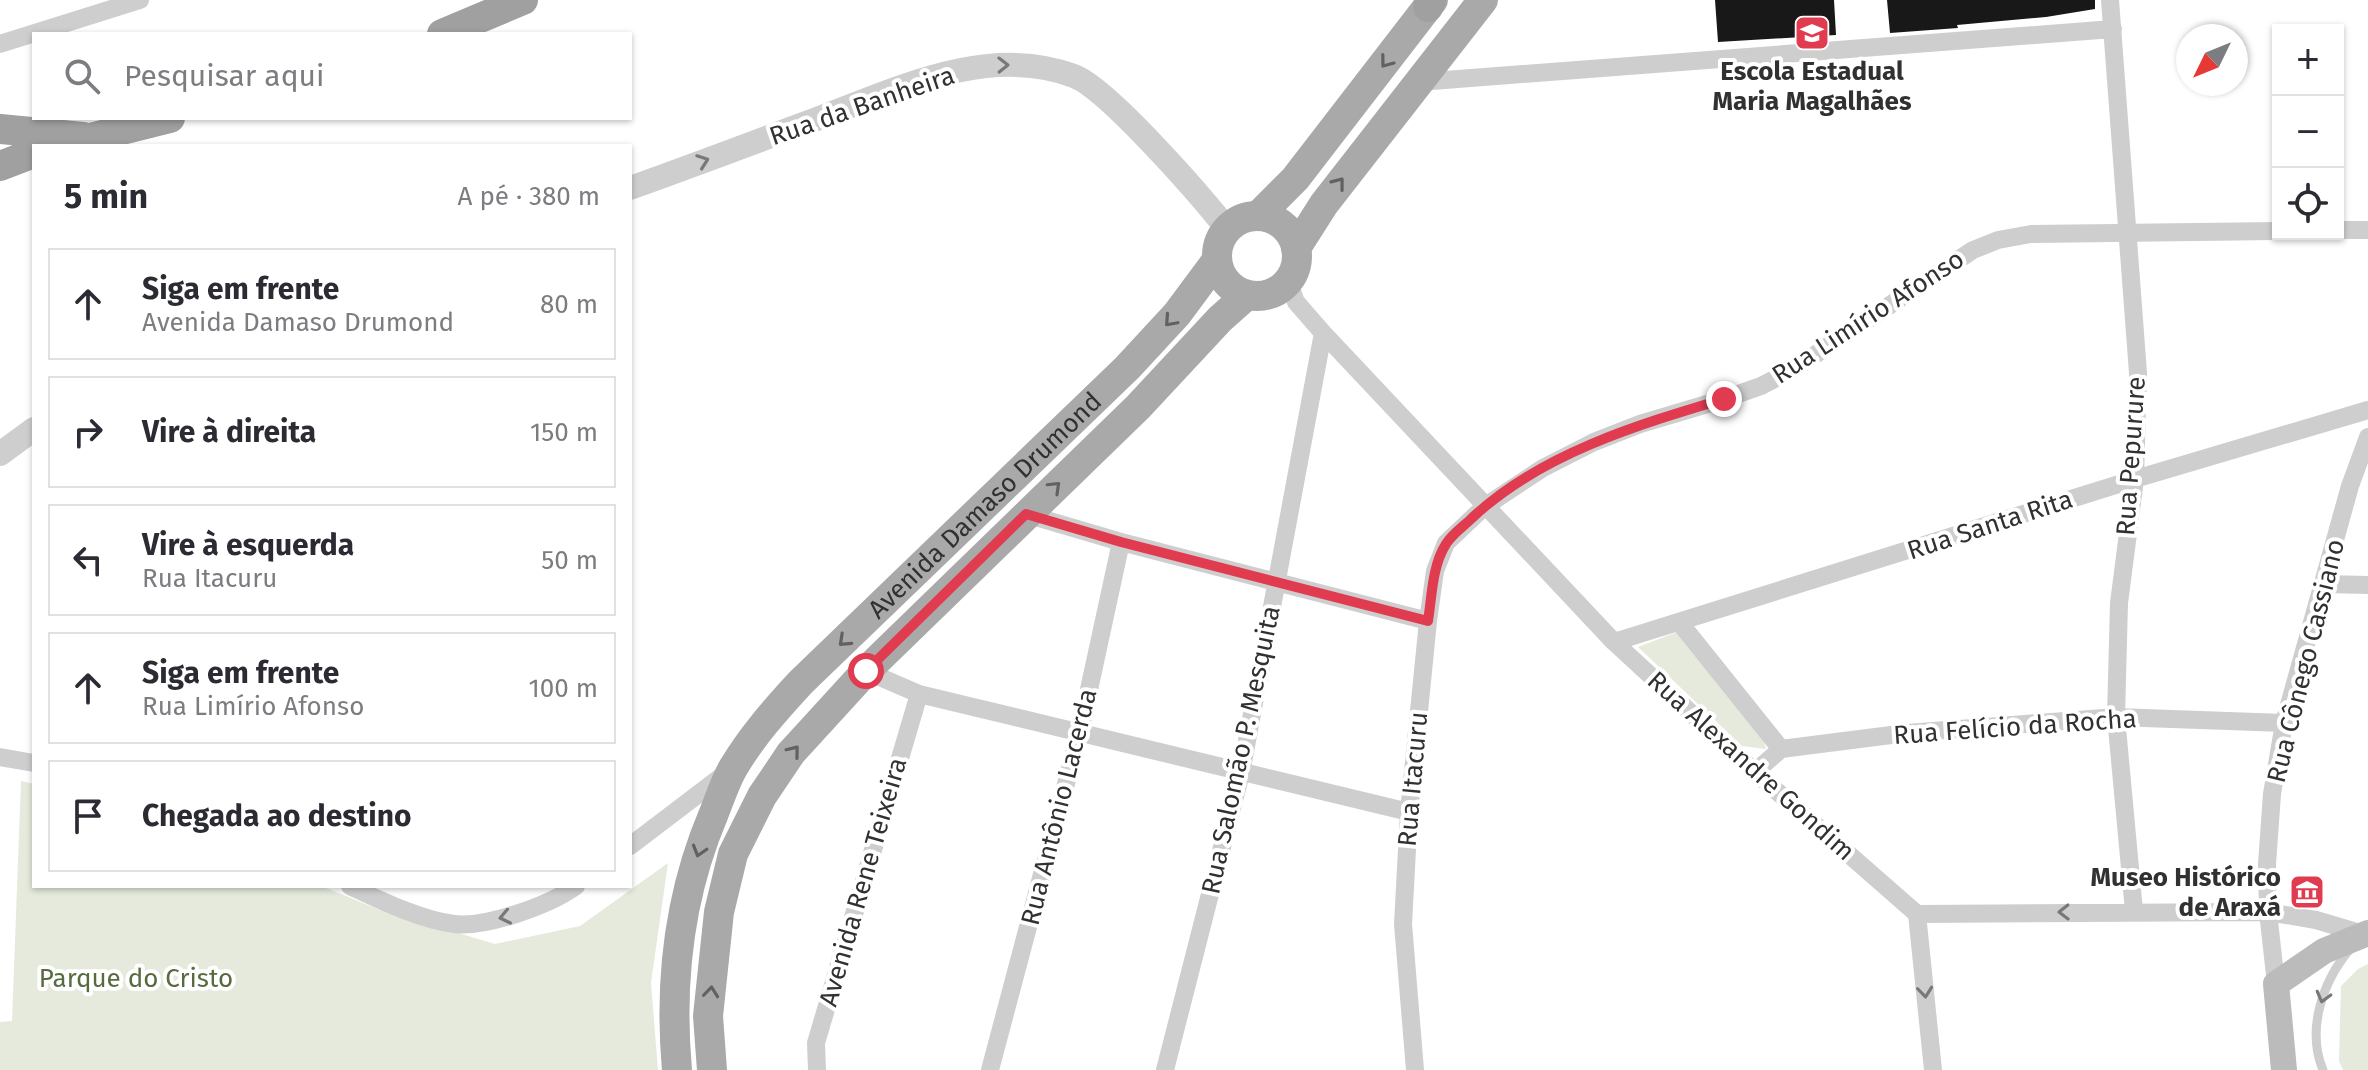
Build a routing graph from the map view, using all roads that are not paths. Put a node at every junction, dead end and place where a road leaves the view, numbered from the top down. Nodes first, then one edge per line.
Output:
1 (140, 0) edge
2 (523, 0) edge
3 (1483, 0) edge
4 (2110, 0) edge
5 (1430, 2) edge
6 (2113, 29) junction
7 (38, 32) edge
8 (447, 32) edge
9 (32, 34) edge
10 (0, 44) edge
11 (1419, 82) junction
12 (161, 120) edge
13 (0, 129) edge
14 (89, 137) junction
15 (65, 144) edge
16 (32, 154) edge
17 (0, 166) edge
18 (632, 187) edge
19 (1258, 216) junction
20 (1227, 229) junction
21 (2344, 230) edge
22 (2368, 230) edge
23 (2272, 231) edge
24 (2129, 232) junction
25 (1296, 248) junction
26 (1217, 260) junction
27 (1288, 281) junction
28 (1247, 295) junction
29 (1323, 333) junction
30 (2368, 410) edge
31 (32, 430) edge
32 (2368, 437) edge
33 (0, 454) edge
34 (2135, 479) junction
35 (1484, 507) junction
36 (1026, 514) junction
37 (1121, 542) junction
38 (1276, 582) junction
39 (2324, 584) junction
40 (2368, 585) edge
41 (1428, 621) junction
42 (1680, 623) junction
43 (1614, 642) junction
44 (866, 671) junction
45 (919, 694) junction
46 (2116, 717) junction
47 (2284, 723) junction
48 (1080, 731) junction
49 (1781, 749) junction
50 (0, 757) edge
51 (32, 763) edge
52 (732, 769) junction
53 (1755, 772) junction
54 (1241, 773) junction
55 (1409, 812) junction
56 (632, 844) edge
57 (354, 888) edge
58 (573, 888) edge
59 (2134, 911) junction
60 (2268, 912) junction
61 (1917, 914) junction
62 (2366, 934) edge
63 (2276, 984) junction
64 (677, 1070) edge
65 (712, 1070) edge
66 (817, 1070) edge
67 (990, 1070) edge
68 (1165, 1070) edge
69 (1415, 1070) edge
70 (1933, 1070) edge
71 (2284, 1070) edge
72 (2323, 1070) edge

1 - 7 street
2 - 8 highway
3 - 11 main road
4 - 6 street, Rua Pepurure
5 -> 19 main road
6 - 11 street
6 - 24 street, Rua Pepurure
9 - 10 street
25 -> 11 main road
12 - 14 highway
13 - 14 highway
14 - 15 highway
16 - 17 highway
18 -> 20 street, Rua da Banheira
19 - 20 main road
19 - 25 main road
20 - 26 main road
21 - 22 street
23 - 24 street, Rua Limírio Afonso
24 - 34 street, Rua Pepurure
24 - 35 street, Rua Limírio Afonso
25 - 27 main road
26 - 28 main road
26 -> 52 main road, Avenida Damaso Drumond
27 - 28 main road
27 - 29 street, Rua Alexandre Gondim
36 -> 28 main road, Avenida Damaso Drumond
29 - 35 street, Rua Alexandre Gondim
29 - 38 street, Rua Salomão P. Mesquita
30 - 34 street, Rua Santa Rita
31 - 33 street
32 - 39 street, Rua Cônego Cassiano
34 - 42 street, Rua Santa Rita
34 - 46 street, Rua Pepurure
35 - 41 street, Rua Itacuru
35 - 43 street, Rua Alexandre Gondim
36 - 37 street
36 - 44 main road, Avenida Damaso Drumond
37 - 38 street
37 - 48 street, Rua Antônio Lacerda
38 - 41 street
38 - 54 street, Rua Salomão P. Mesquita
39 - 40 street
39 - 47 street, Rua Cônego Cassiano
41 - 55 street, Rua Itacuru
42 - 43 street, Rua Santa Rita
42 - 49 street
43 - 53 street, Rua Alexandre Gondim
44 - 45 street
65 -> 44 main road, Avenida Damaso Drumond
45 - 48 street
45 - 66 street, Avenida Rene Teixeira
46 - 47 street, Rua Felício da Rocha
46 - 49 street, Rua Felício da Rocha
46 - 59 street, Rua Pepurure
47 - 60 street, Rua Cônego Cassiano
48 - 54 street
48 - 67 street, Rua Antônio Lacerda
49 - 53 street
50 - 51 street
52 - 56 street
52 -> 64 main road, Avenida Damaso Drumond
53 - 61 street, Rua Alexandre Gondim
54 - 55 street
54 - 68 street, Rua Salomão P. Mesquita
55 - 69 street, Rua Itacuru
58 -> 57 street
59 - 60 street
59 -> 61 street
60 - 62 street
60 - 63 street, Rua Cônego Cassiano
61 -> 70 street
62 - 63 main road
62 -> 72 lane
63 - 71 main road

